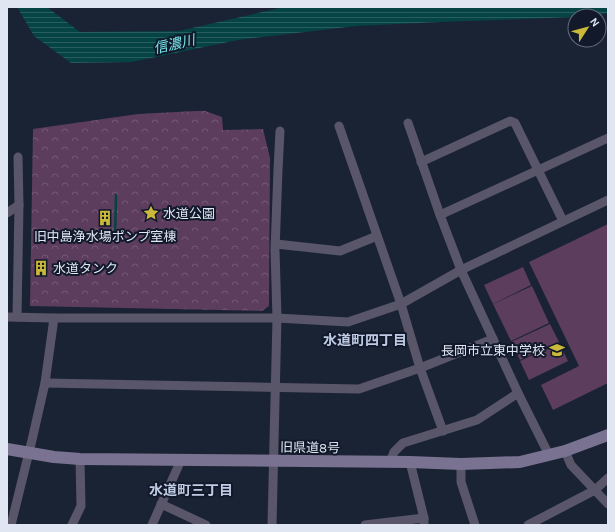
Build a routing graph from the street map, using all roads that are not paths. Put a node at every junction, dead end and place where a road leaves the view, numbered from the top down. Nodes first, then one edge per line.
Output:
1 (408, 123) dead end
2 (339, 126) dead end
3 (280, 131) dead end
4 (608, 138) edge
5 (18, 157) dead end
6 (421, 162) junction
7 (538, 170) junction
8 (608, 200) edge
9 (19, 205) junction
10 (7, 213) edge
11 (440, 215) junction
12 (563, 221) junction
13 (377, 236) junction
14 (276, 244) junction
15 (461, 270) junction
16 (401, 304) junction
17 (7, 316) edge
18 (17, 317) junction
19 (54, 318) junction
20 (277, 318) junction
21 (493, 339) junction
22 (420, 368) junction
23 (45, 383) junction
24 (275, 388) junction
25 (518, 392) junction
26 (442, 431) junction
27 (608, 434) edge
28 (7, 449) edge
29 (565, 451) junction
30 (28, 453) junction
31 (549, 455) junction
32 (80, 459) junction
33 (181, 460) junction
34 (274, 460) junction
35 (390, 462) junction
36 (410, 462) junction
37 (461, 464) junction
38 (608, 478) edge
39 (595, 490) junction
40 (161, 504) junction
41 (608, 504) edge
42 (424, 522) edge
43 (10, 525) edge
44 (72, 525) edge
45 (152, 525) edge
46 (206, 525) edge
47 (272, 525) edge
48 (365, 525) edge
49 (475, 525) edge
50 (528, 525) edge

1 - 6 street
2 - 13 street
3 - 14 street
4 - 7 street
5 - 9 street
6 - 7 street
6 - 11 street
7 - 11 street
7 - 12 street
8 - 12 street
9 - 10 street
9 - 18 street
11 - 15 street
12 - 15 street
13 - 14 street
13 - 16 street
14 - 20 street
15 - 16 street
15 - 21 street
16 - 20 street
16 - 22 street
17 - 18 street
18 - 19 street
19 - 20 street
19 - 23 street
20 - 24 street
21 - 22 street
21 - 25 street
22 - 24 street
22 - 26 street
23 - 24 street
23 - 30 street
24 - 34 street
25 - 26 street
25 - 31 street
26 - 35 street
27 - 29 street, 旧県道8号
28 - 30 street, 旧県道8号
29 - 31 street, 旧県道8号
29 - 39 street
30 - 32 street, 旧県道8号
30 - 43 street
31 - 37 street, 旧県道8号
32 - 33 street, 旧県道8号
32 - 44 street
33 - 34 street, 旧県道8号
33 - 40 street
34 - 35 street, 旧県道8号
34 - 47 street
35 - 36 street, 旧県道8号
36 - 37 street, 旧県道8号
36 - 42 street
37 - 49 street
38 - 39 street
39 - 41 street
39 - 50 street
40 - 45 street
40 - 46 street
42 - 48 street

